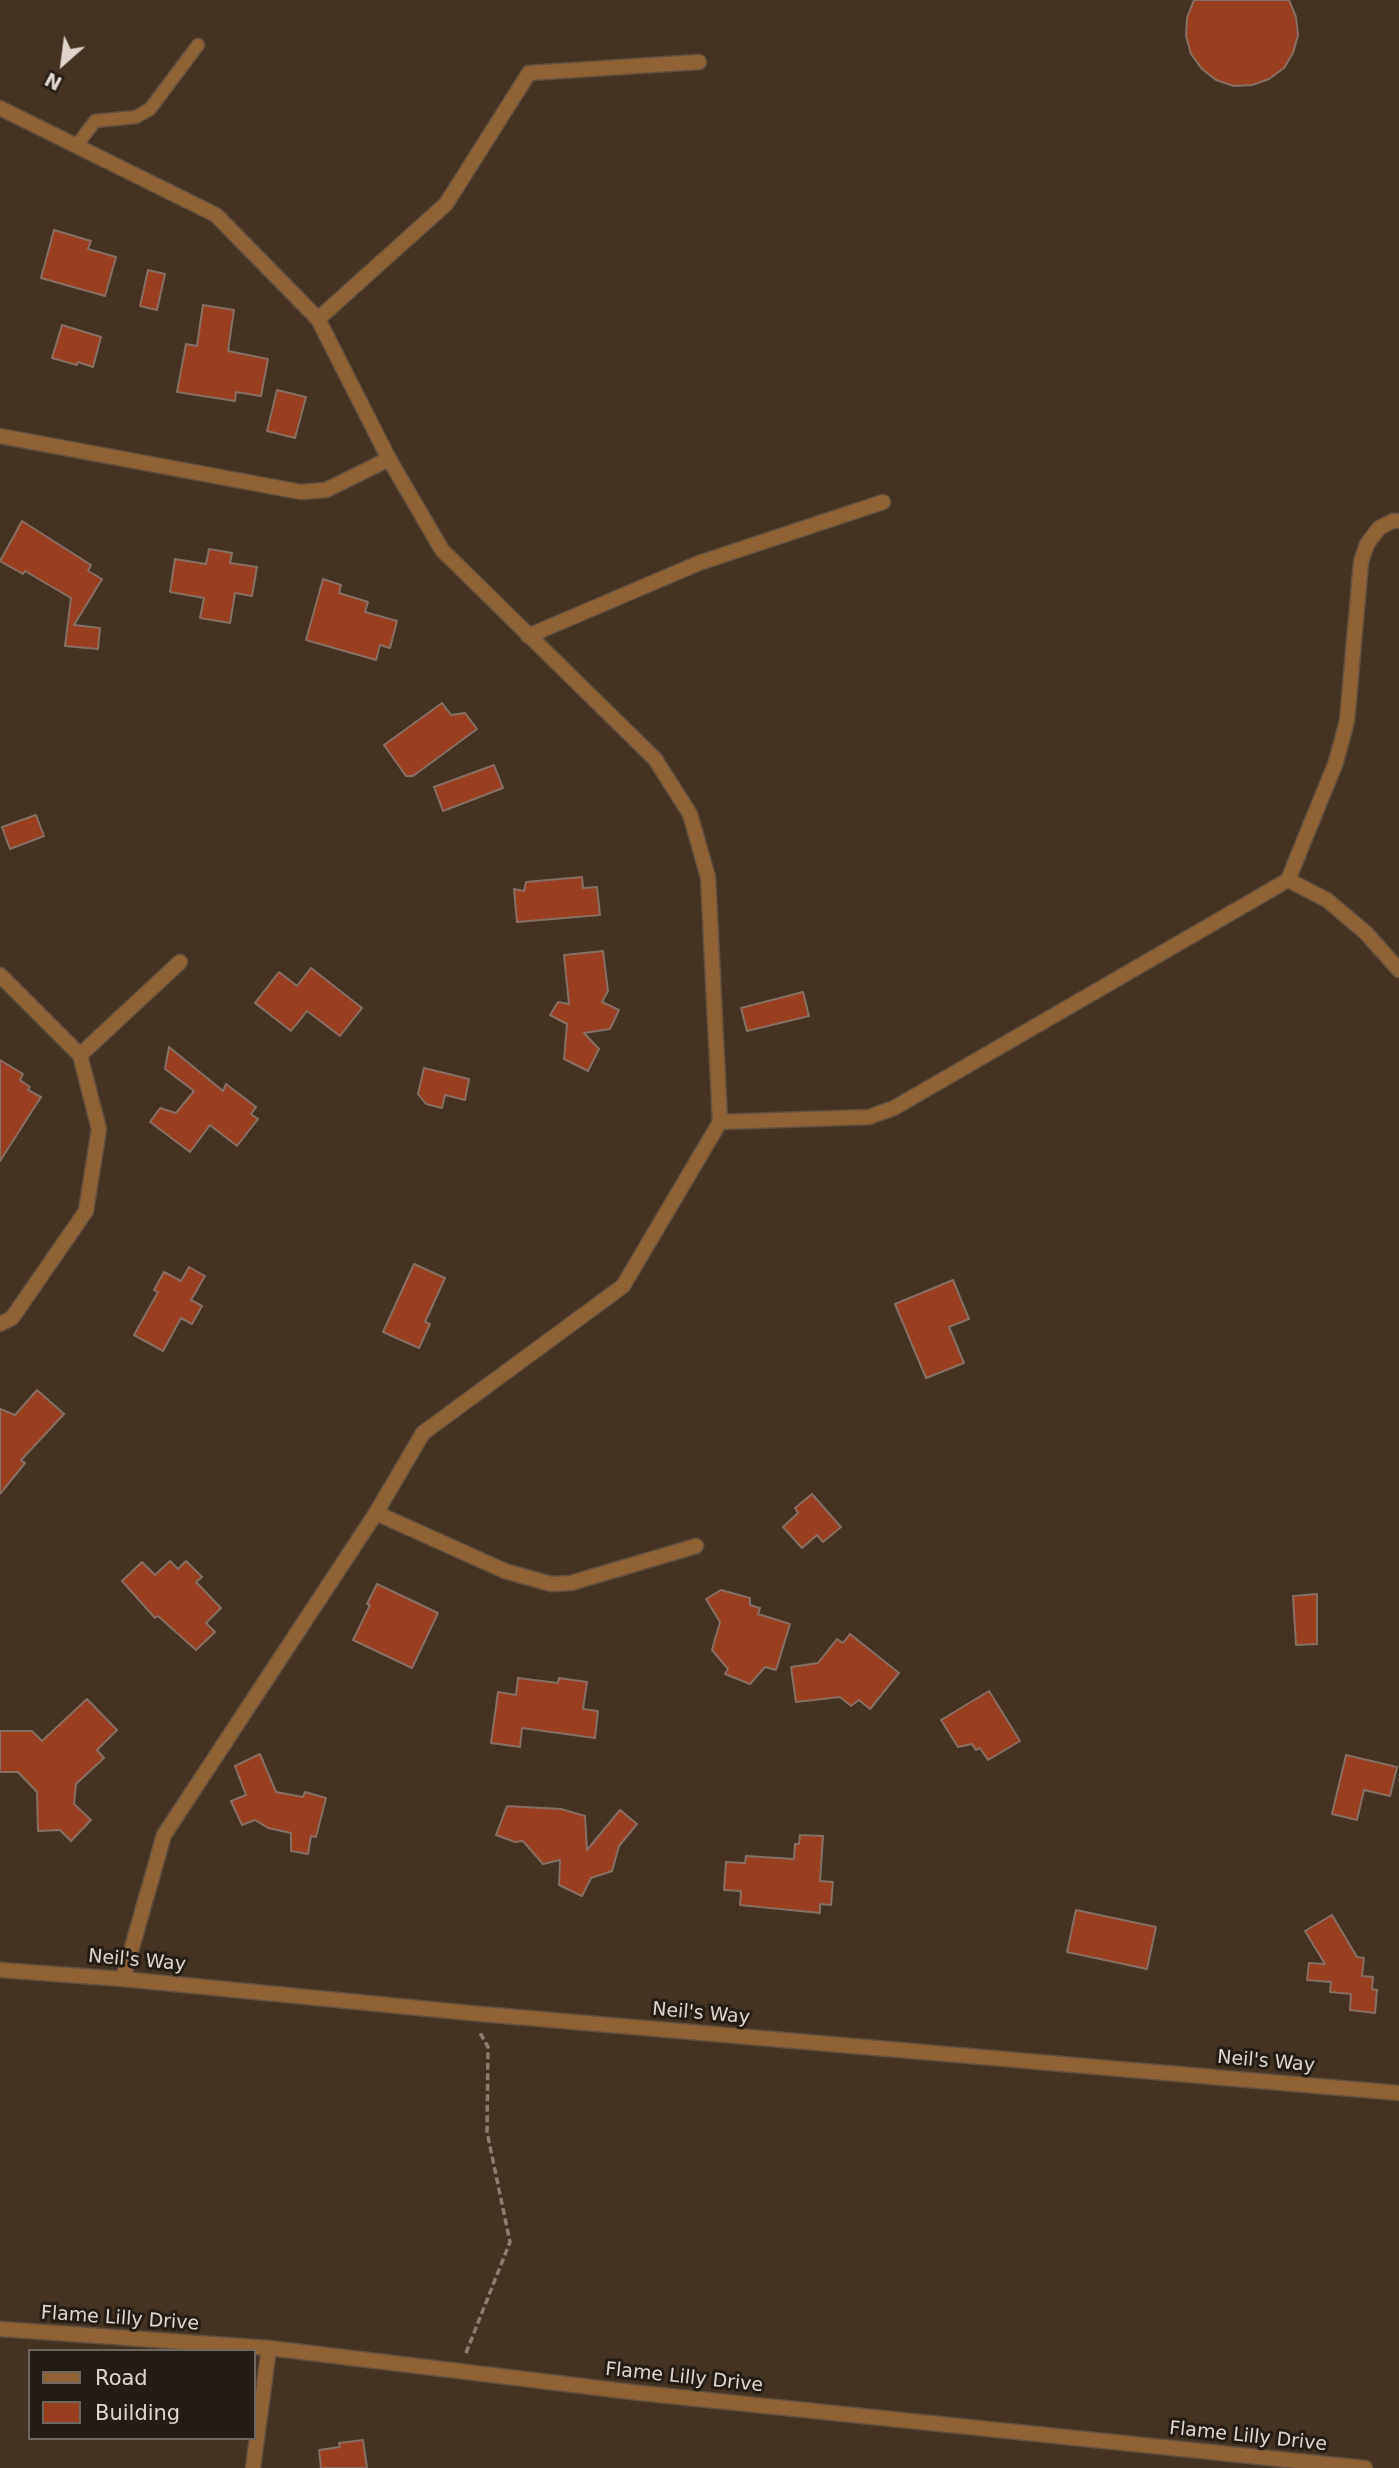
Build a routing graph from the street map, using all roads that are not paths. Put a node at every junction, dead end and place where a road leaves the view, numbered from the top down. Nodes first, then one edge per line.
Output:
1 (198, 45) dead end
2 (699, 62) dead end
3 (0, 108) edge
4 (77, 145) junction
5 (318, 319) junction
6 (0, 436) edge
7 (389, 459) junction
8 (883, 502) dead end
9 (1399, 521) edge
10 (527, 636) junction
11 (1288, 880) junction
12 (180, 962) dead end
13 (1399, 970) edge
14 (0, 975) edge
15 (80, 1055) junction
16 (720, 1122) junction
17 (0, 1324) edge
18 (376, 1513) junction
19 (696, 1546) dead end
20 (0, 1969) edge
21 (123, 1979) junction
22 (1399, 2093) edge
23 (0, 2329) edge
24 (269, 2348) junction
25 (253, 2468) edge
26 (1365, 2468) edge

1 - 4 lane
2 - 5 street
3 - 4 street
4 - 5 street
5 - 7 street
6 - 7 street
7 - 10 street
8 - 10 street
9 - 11 street
10 - 16 street
11 - 13 street
11 - 16 street
12 - 15 street
14 - 15 street
15 - 17 street
16 - 18 street
18 - 19 street
18 - 21 street
20 - 21 street, Neil's Way
21 - 22 street, Neil's Way
23 - 24 street, Flame Lilly Drive
24 - 25 street
24 - 26 street, Flame Lilly Drive

